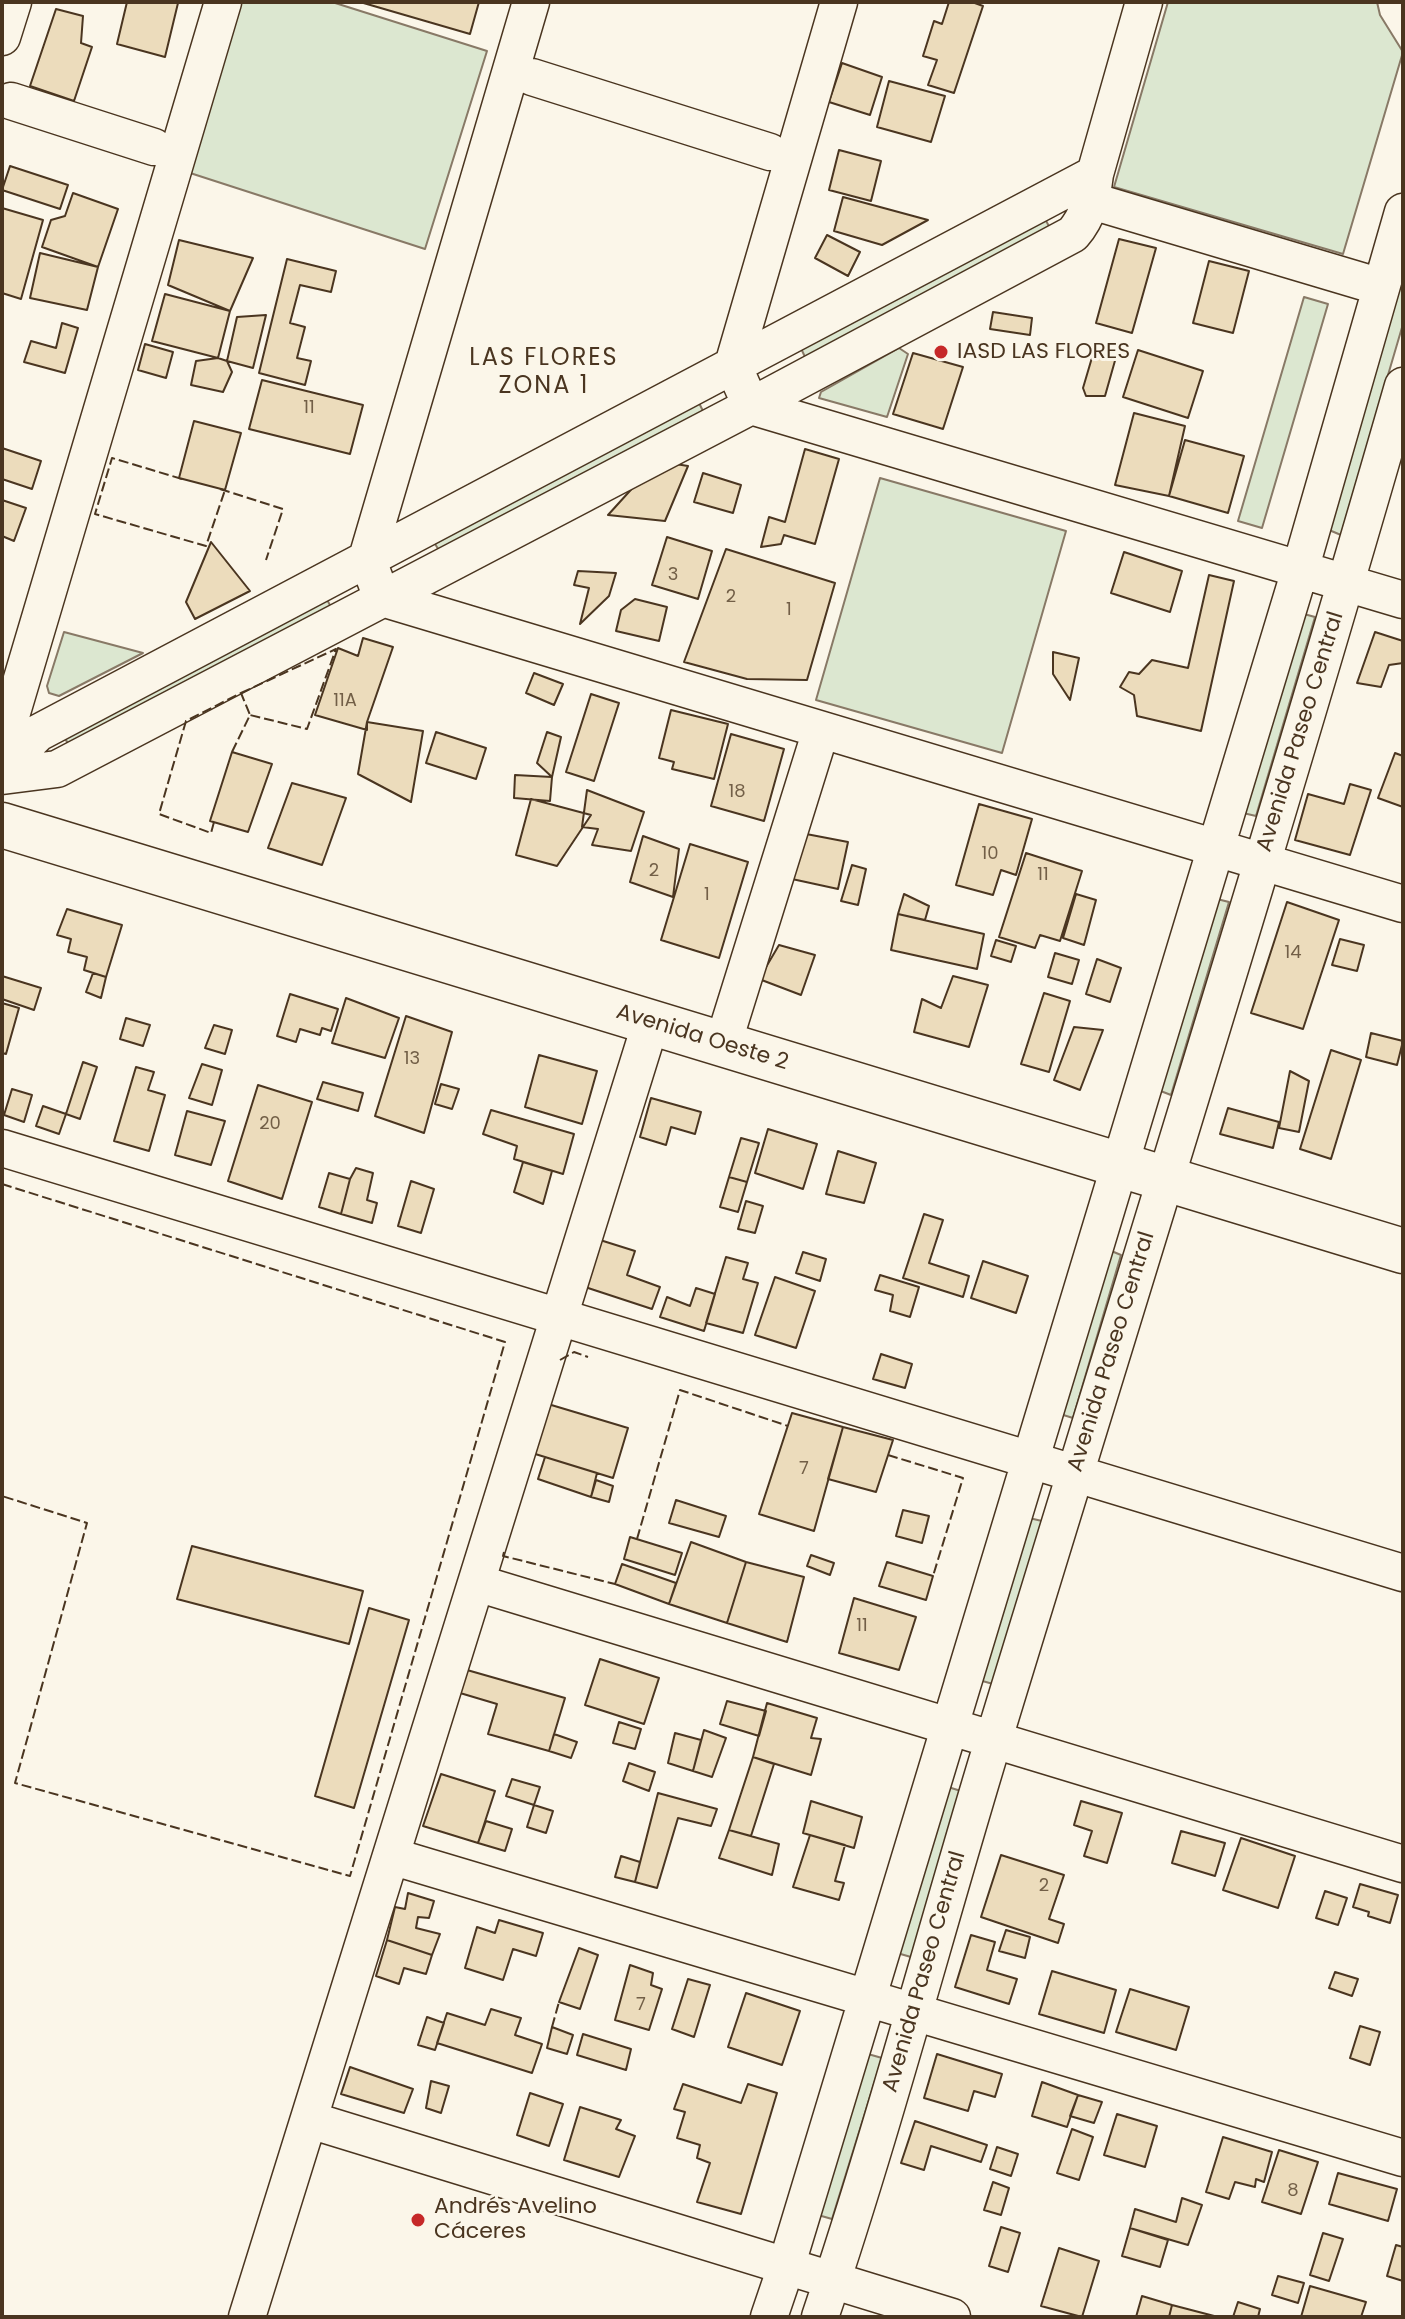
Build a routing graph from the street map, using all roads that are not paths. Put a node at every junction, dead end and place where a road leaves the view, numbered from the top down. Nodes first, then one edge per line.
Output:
1 (13, 2) edge
2 (223, 2) edge
3 (531, 2) edge
4 (839, 2) edge
5 (1144, 2) edge
6 (2, 37) edge
7 (532, 77) dead end
8 (11, 101) dead end
9 (154, 147) dead end
10 (770, 152) dead end
11 (1093, 188) junction
12 (1403, 212) edge
13 (1381, 287) junction
14 (733, 365) junction
15 (1403, 386) edge
16 (751, 406) junction
17 (367, 558) junction
18 (1300, 570) junction
19 (1346, 583) junction
20 (382, 598) junction
21 (1403, 600) edge
22 (821, 730) junction
23 (2, 746) edge
24 (2, 768) edge
25 (2, 776) edge
26 (2, 825) edge
27 (1216, 849) junction
28 (1261, 861) junction
29 (1403, 904) edge
30 (651, 1022) junction
31 (723, 1044) junction
32 (2, 1148) edge
33 (1119, 1164) junction
34 (1164, 1178) junction
35 (1403, 1251) edge
36 (559, 1316) junction
37 (1029, 1461) junction
38 (1075, 1476) junction
39 (1403, 1573) edge
40 (477, 1583) junction
41 (948, 1727) junction
42 (993, 1740) junction
43 (391, 1856) junction
44 (1403, 1864) edge
45 (866, 1997) junction
46 (915, 2012) junction
47 (310, 2120) junction
48 (1403, 2158) edge
49 (786, 2267) junction
50 (833, 2281) junction
51 (247, 2317) edge
52 (769, 2317) edge
53 (820, 2317) edge
54 (952, 2317) edge

1 - 6 street
2 - 23 street
3 - 17 street
4 - 14 street
5 - 11 street
7 - 10 street
8 - 9 street
11 - 13 street
11 - 14 street
11 - 16 street
12 - 13 street
13 - 18 street
14 - 16 street
14 - 17 street
15 - 19 street, Avenida Paseo Central
16 - 18 street
16 - 20 street
17 - 20 street
17 - 24 street
18 - 19 street
18 - 27 street
19 - 21 street
19 - 28 street, Avenida Paseo Central
20 - 22 street
20 - 25 street
22 - 27 street
22 - 31 street
26 - 30 street, Avenida Oeste 2
27 - 28 street
27 - 33 street
28 - 29 street
28 - 34 street, Avenida Paseo Central
30 - 31 street, Avenida Oeste 2
30 - 36 street
31 - 33 street, Avenida Oeste 2
32 - 36 street
33 - 34 street, Avenida Oeste 2
33 - 37 street
34 - 35 street, Avenida Oeste 2
34 - 38 street, Avenida Paseo Central
36 - 37 street
36 - 40 street
37 - 38 street
37 - 41 street
38 - 39 street
38 - 42 street, Avenida Paseo Central
40 - 41 street
40 - 43 street
41 - 42 street
41 - 45 street
42 - 44 street
42 - 46 street, Avenida Paseo Central
43 - 45 street
43 - 47 street
45 - 46 street
45 - 49 street
46 - 48 street
46 - 50 street, Avenida Paseo Central
47 - 49 street
47 - 51 street
49 - 50 street
49 - 52 street
50 - 53 street, Avenida Paseo Central
50 - 54 street

